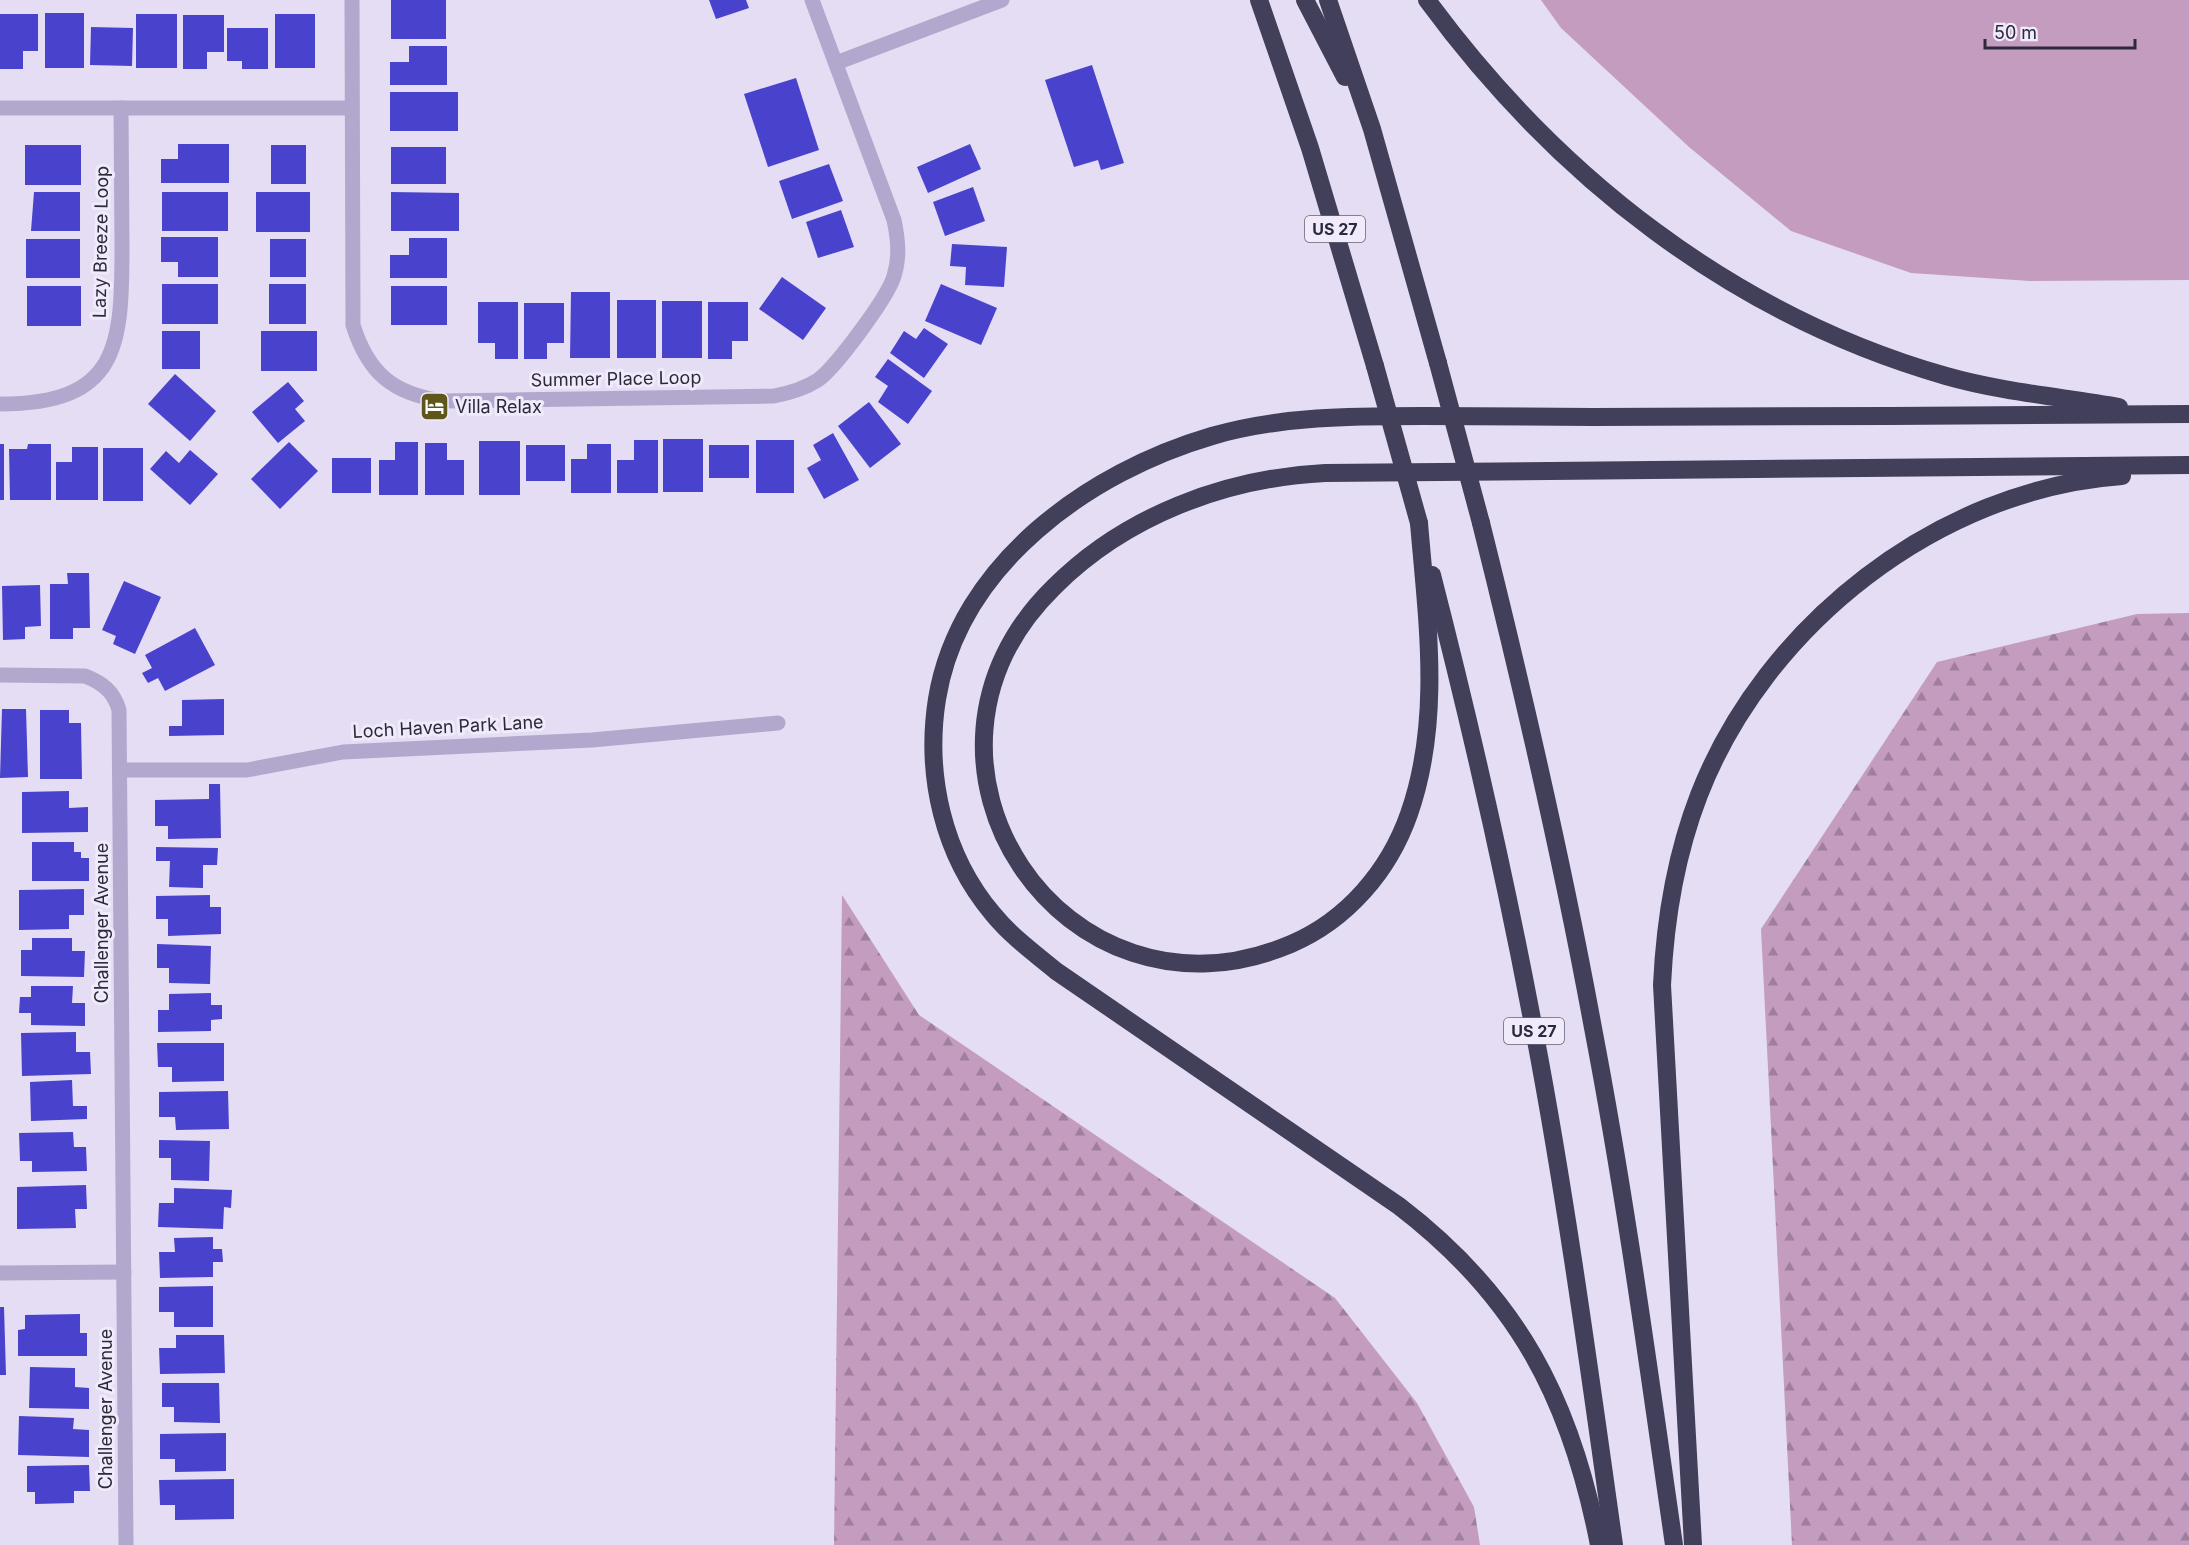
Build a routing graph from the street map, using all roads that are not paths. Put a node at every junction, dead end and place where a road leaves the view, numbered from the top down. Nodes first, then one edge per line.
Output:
1 (352, 0) edge
2 (812, 0) edge
3 (1002, 0) edge
4 (1259, 0) edge
5 (1305, 0) edge
6 (1328, 0) edge
7 (1427, 0) edge
8 (836, 63) junction
9 (0, 108) edge
10 (121, 108) junction
11 (352, 108) junction
12 (1372, 129) junction
13 (0, 404) edge
14 (2169, 414) junction
15 (2189, 414) edge
16 (2189, 465) edge
17 (2189, 470) edge
18 (1419, 523) junction
19 (0, 675) edge
20 (778, 723) dead end
21 (120, 770) junction
22 (124, 1272) junction
23 (0, 1273) edge
24 (126, 1545) edge
25 (1599, 1545) edge
26 (1614, 1545) edge
27 (1674, 1545) edge
28 (1693, 1545) edge

1 - 11 street, Summer Place Loop
2 - 8 street, Summer Place Loop
3 - 8 street
4 - 18 highway, US 27, bridge
5 - 12 highway
6 - 12 highway, US 27
7 - 14 highway
8 - 11 street, Summer Place Loop
9 - 10 street
10 - 11 street
10 - 13 street, Lazy Breeze Loop
12 - 27 highway, US 27, bridge
14 - 15 highway
14 - 25 highway
16 - 18 highway
17 - 28 highway
18 - 26 highway, US 27
19 - 21 street, Challenger Avenue
20 - 21 street, Loch Haven Park Lane
21 - 22 street, Challenger Avenue
22 - 23 street
22 - 24 street, Challenger Avenue

